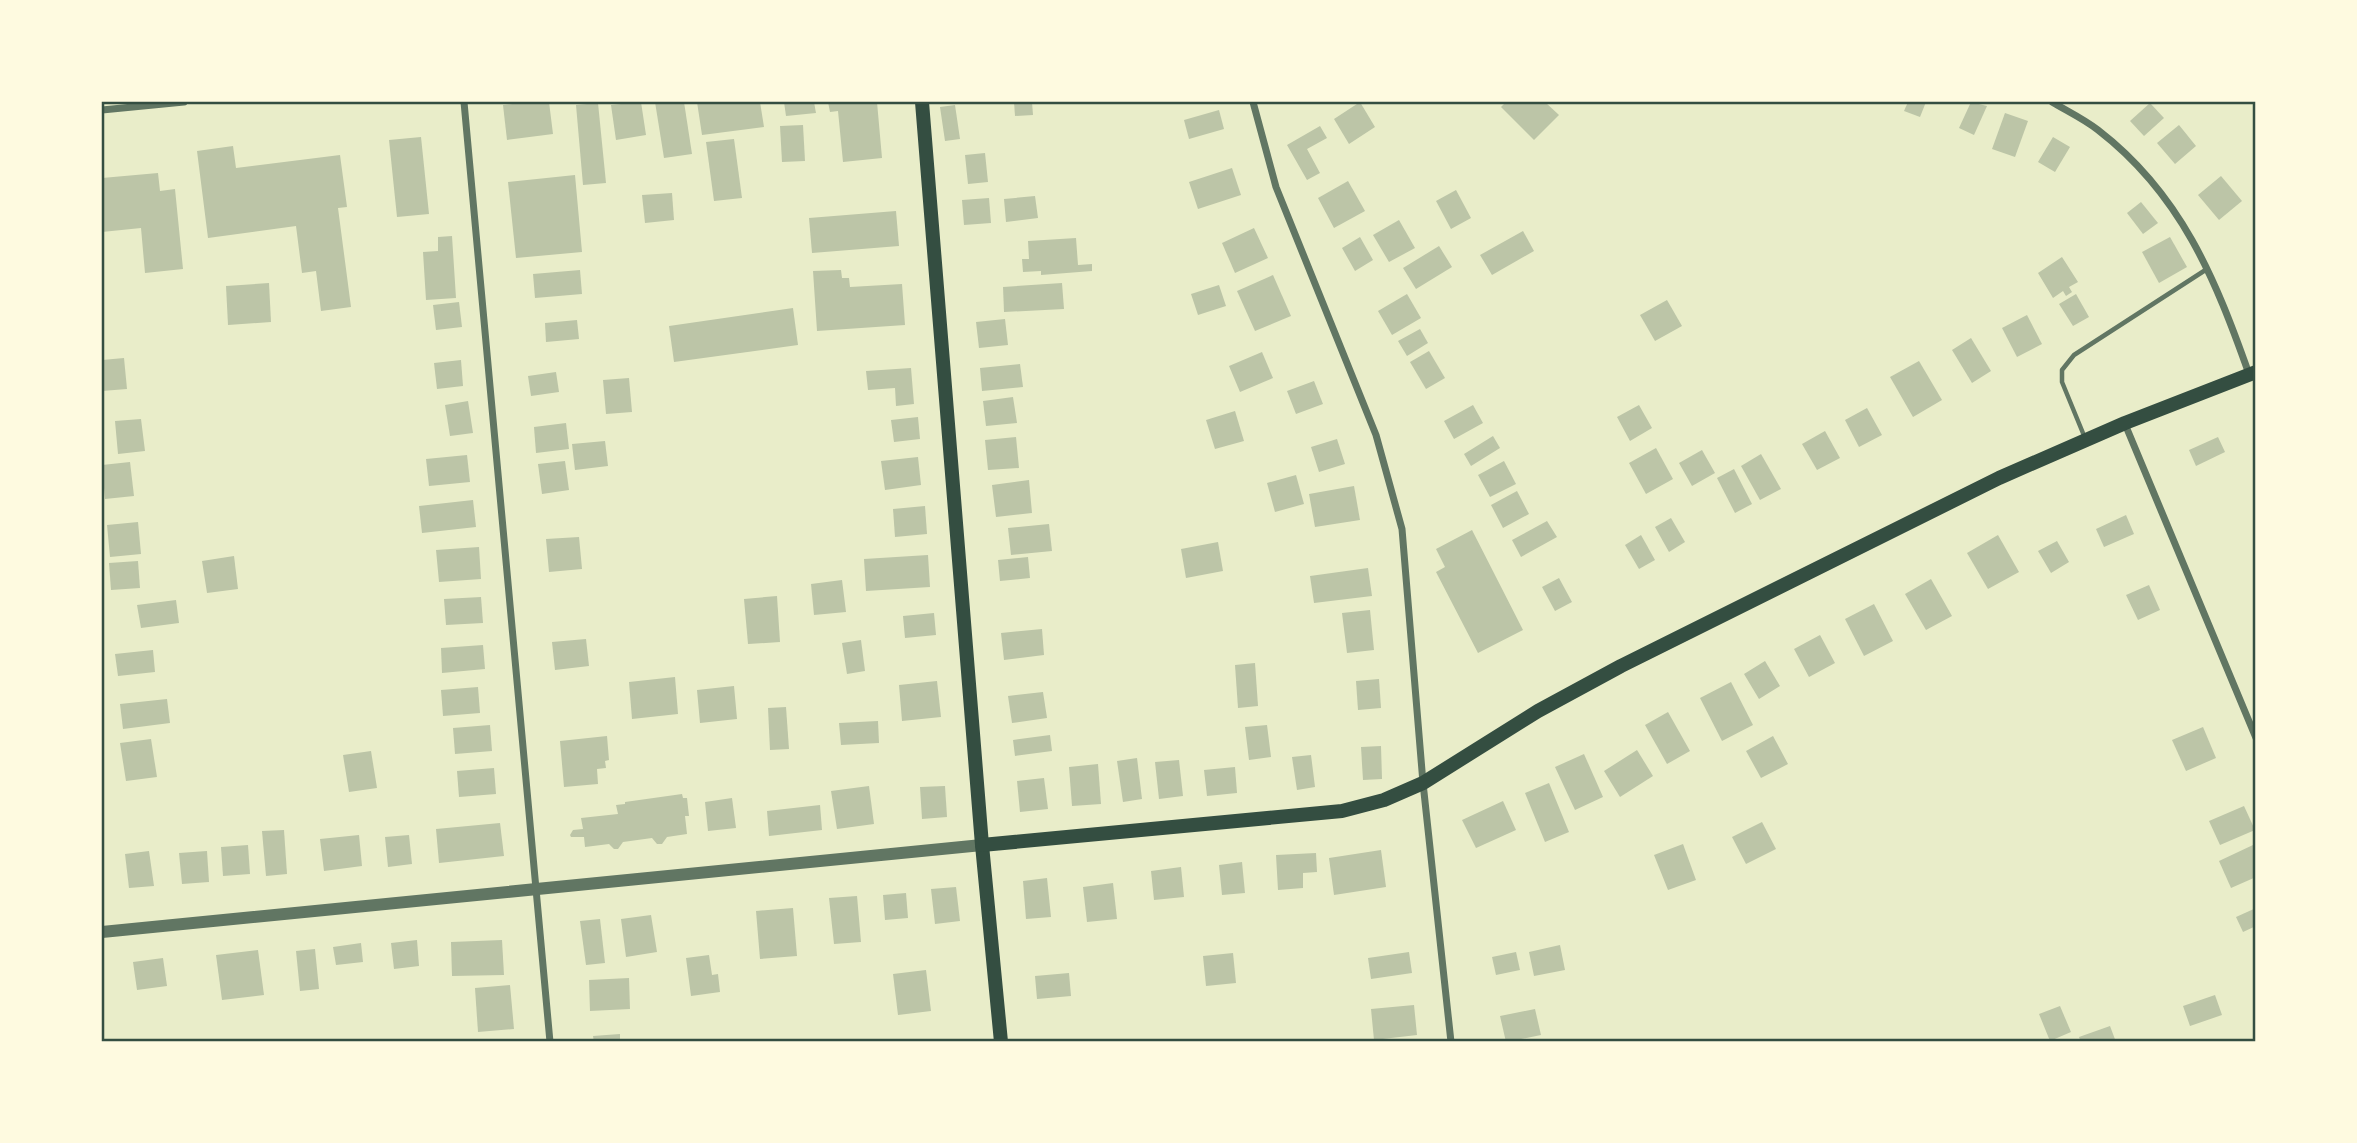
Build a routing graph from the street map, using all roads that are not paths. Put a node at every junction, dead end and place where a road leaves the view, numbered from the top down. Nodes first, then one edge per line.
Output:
1 (184, 102) edge
2 (464, 102) edge
3 (922, 102) edge
4 (1253, 102) edge
5 (2052, 102) edge
6 (102, 110) edge
7 (2208, 269) junction
8 (2254, 373) edge
9 (2125, 423) junction
10 (2086, 440) junction
11 (2256, 738) edge
12 (1423, 783) junction
13 (982, 845) junction
14 (537, 890) junction
15 (102, 932) edge
16 (550, 1041) edge
17 (1001, 1041) edge
18 (1451, 1041) edge

1 - 6 street
2 - 14 street
3 - 13 main road
4 - 12 street
5 - 7 street
7 - 8 street
7 - 10 lane
8 - 9 main road
9 - 10 main road
9 - 11 street
10 - 12 main road
12 - 13 main road
12 - 18 street
13 - 14 street
13 - 17 main road
14 - 15 street
14 - 16 street

